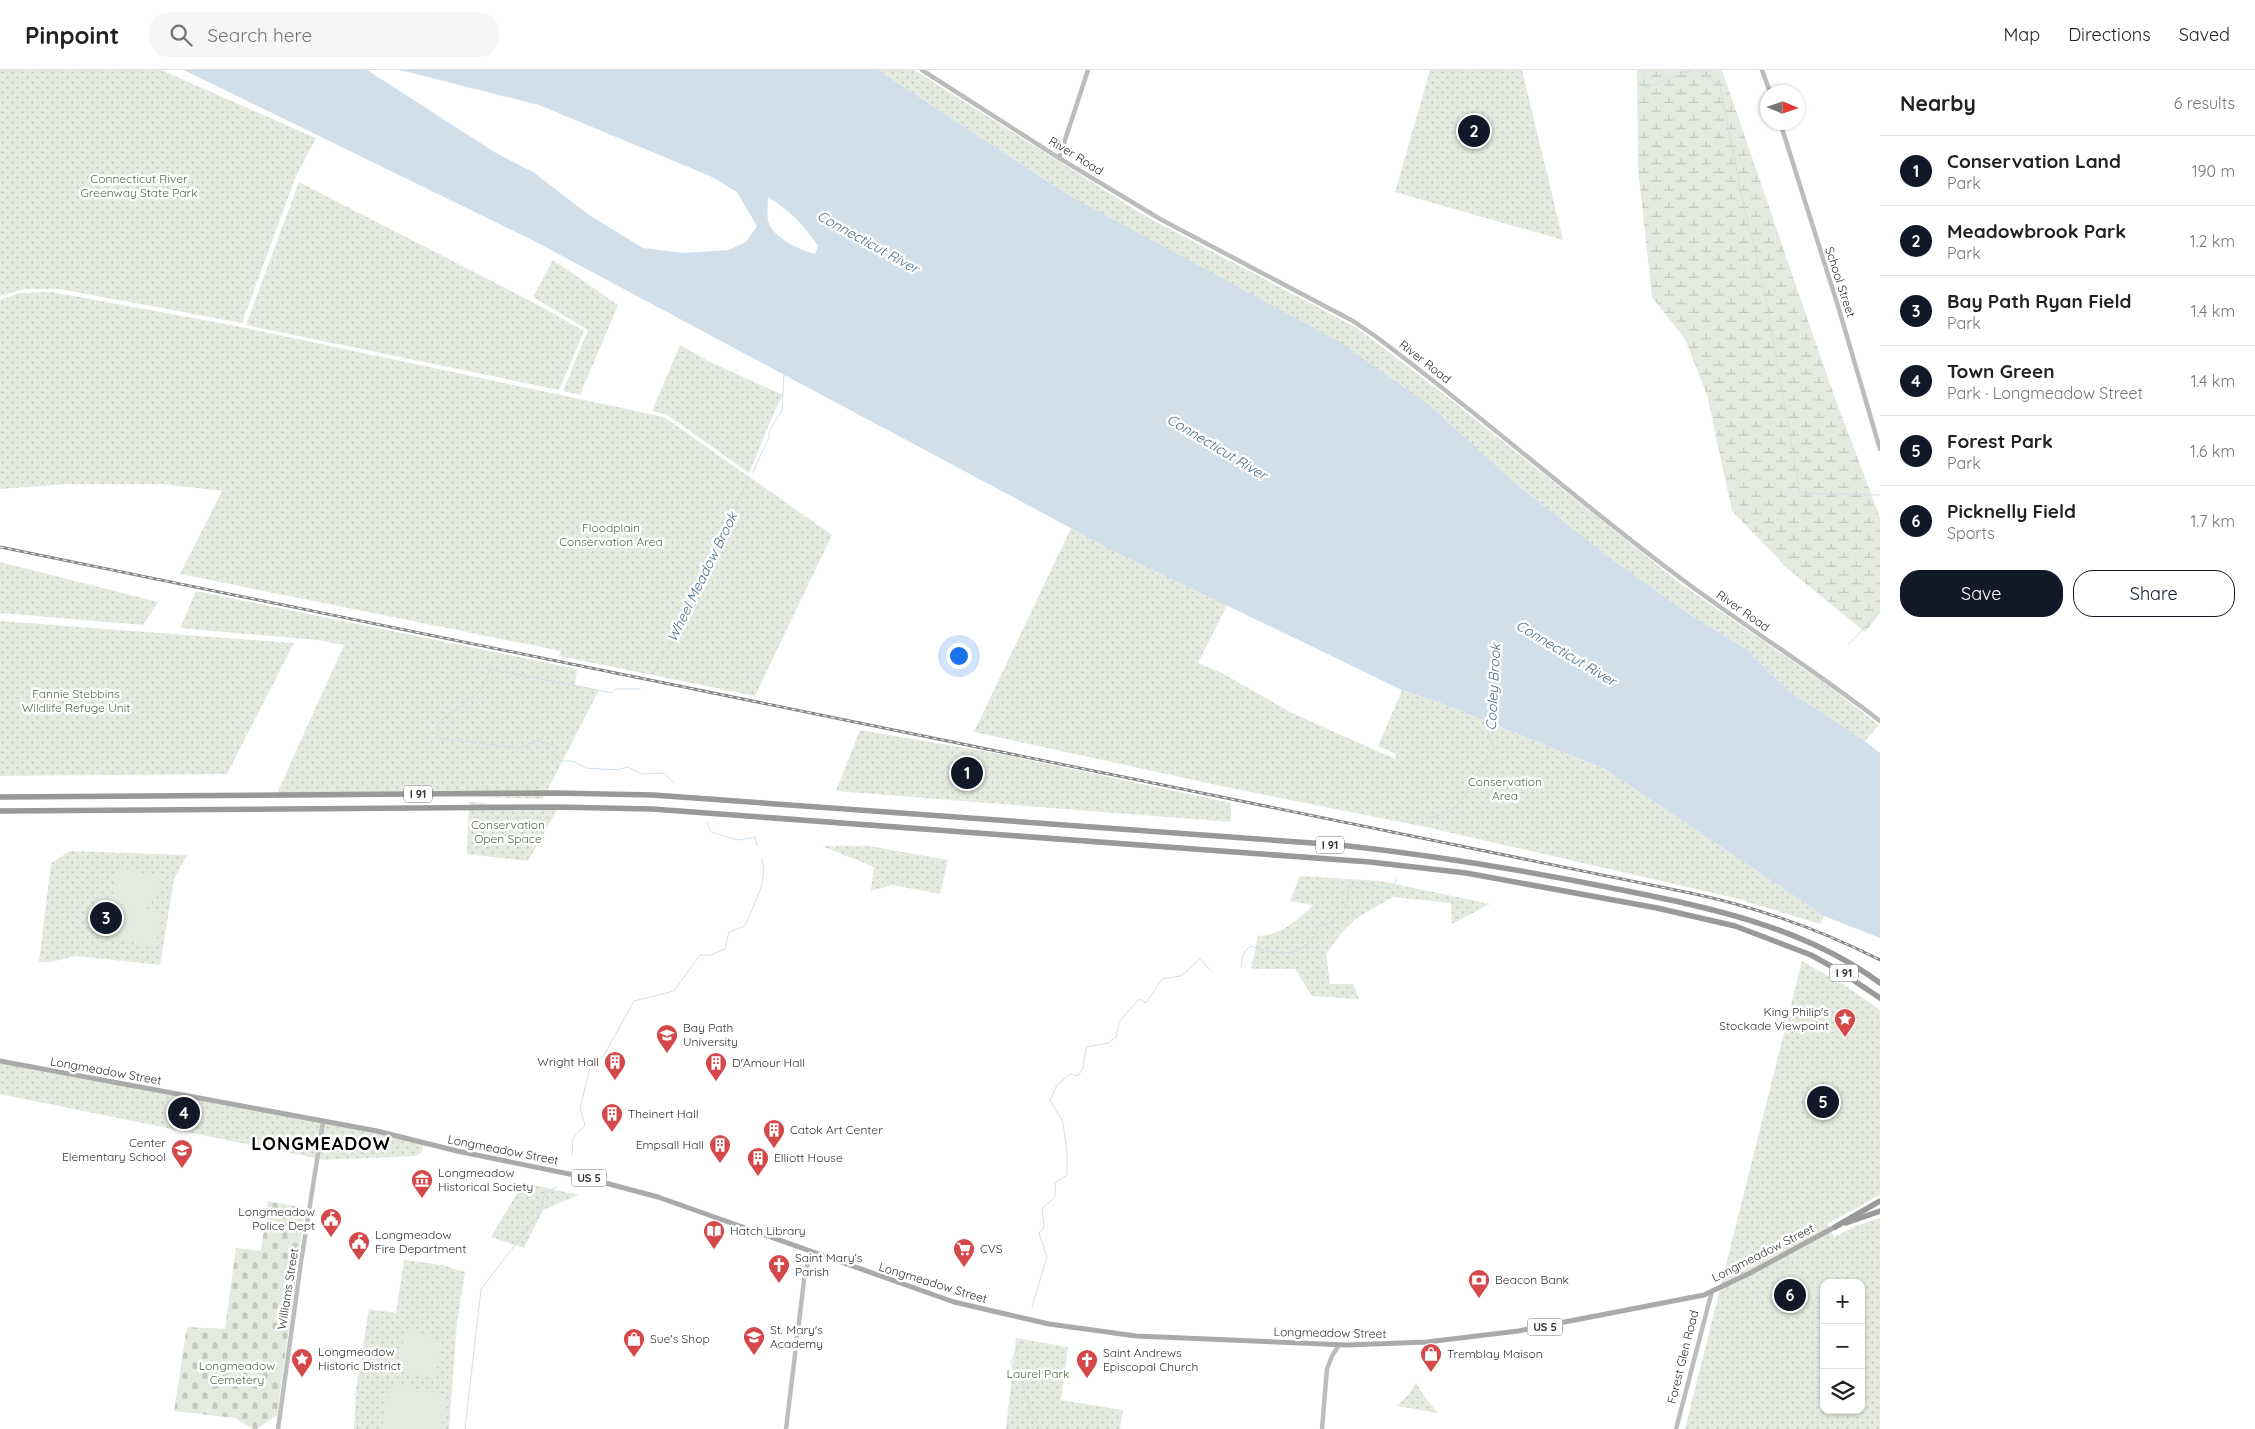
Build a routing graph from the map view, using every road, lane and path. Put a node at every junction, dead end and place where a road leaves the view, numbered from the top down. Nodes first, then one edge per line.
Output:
1 (922, 70) edge
2 (1088, 70) edge
3 (1762, 70) edge
4 (1767, 85) edge
5 (1783, 130) edge
6 (1059, 158) junction
7 (1880, 449) edge
8 (1880, 721) edge
9 (0, 797) edge
10 (0, 811) edge
11 (1880, 983) edge
12 (1880, 998) edge
13 (0, 1061) edge
14 (323, 1122) junction
15 (1880, 1201) edge
16 (1880, 1211) edge
17 (1835, 1227) junction
18 (812, 1253) junction
19 (1712, 1291) junction
20 (1340, 1345) junction
21 (278, 1429) edge
22 (786, 1429) edge
23 (1322, 1429) edge
24 (1676, 1429) edge

1 - 6 street, River Road
2 - 6 street
3 - 4 street
5 - 7 street, School Street
6 - 8 street, River Road
9 - 11 highway, I 91
10 - 12 highway, I 91
13 - 14 main road, Longmeadow Street / US 5
14 - 18 main road, Longmeadow Street / US 5
14 - 21 street, Williams Street
15 - 17 highway, US 5
16 - 17 highway, US 5
17 - 19 main road, Longmeadow Street / US 5
18 - 20 main road, Longmeadow Street / US 5
18 - 22 street
19 - 20 main road, Longmeadow Street / US 5
19 - 24 street, Forest Glen Road
20 - 23 street

